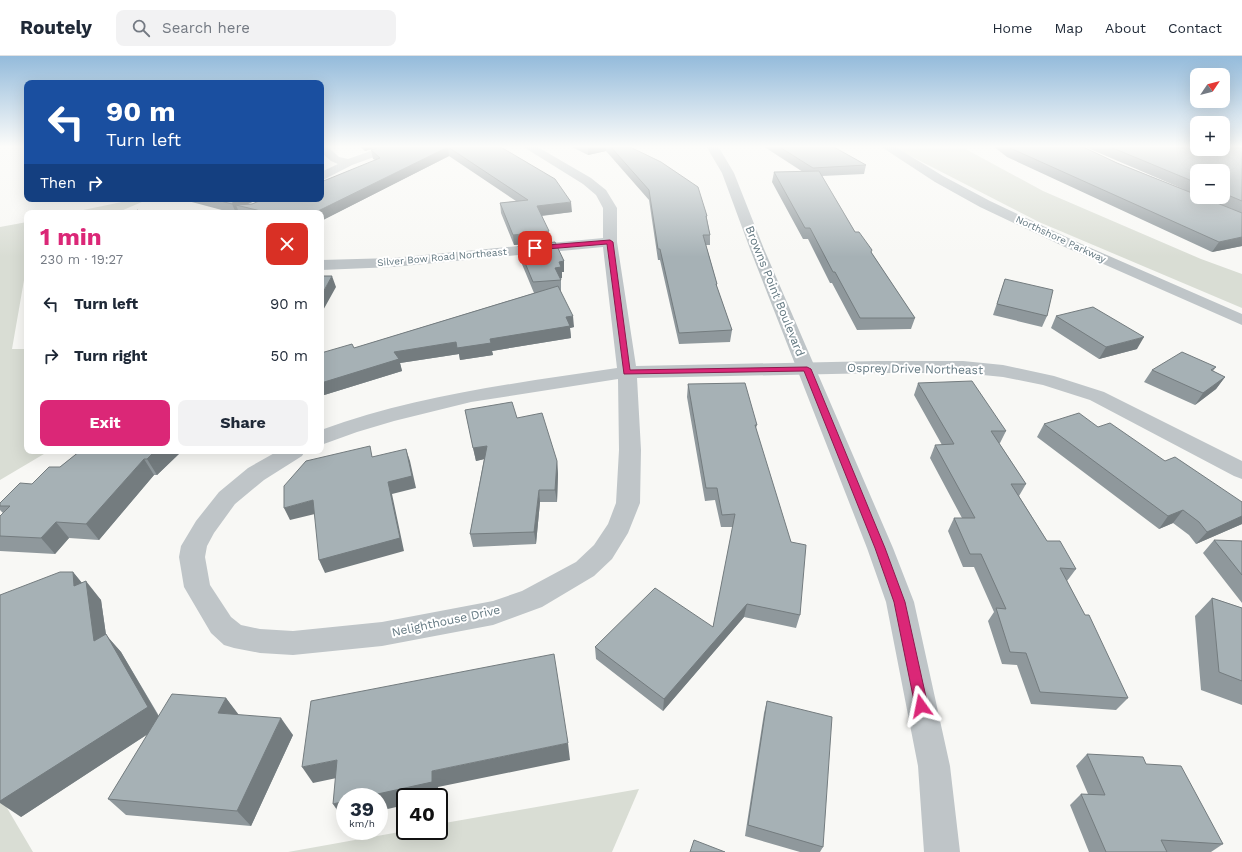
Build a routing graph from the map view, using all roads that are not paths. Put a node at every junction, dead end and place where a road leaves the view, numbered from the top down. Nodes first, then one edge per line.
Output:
1 (590, 183) edge
2 (732, 183) edge
3 (947, 183) edge
4 (610, 242) junction
5 (324, 265) edge
6 (1242, 320) edge
7 (807, 369) junction
8 (627, 372) junction
9 (324, 437) edge
10 (289, 454) edge
11 (1242, 471) edge
12 (942, 852) edge

1 - 4 street, Nelighthouse Drive
2 - 7 street, Browns Point Boulevard
3 - 6 street, Northshore Parkway
4 - 5 street, Silver Bow Road Northeast
4 - 8 street, Nelighthouse Drive
7 - 8 street, Osprey Drive Northeast
7 - 11 street, Osprey Drive Northeast
7 - 12 street, Browns Point Boulevard
8 - 9 street
8 - 10 street, Nelighthouse Drive

